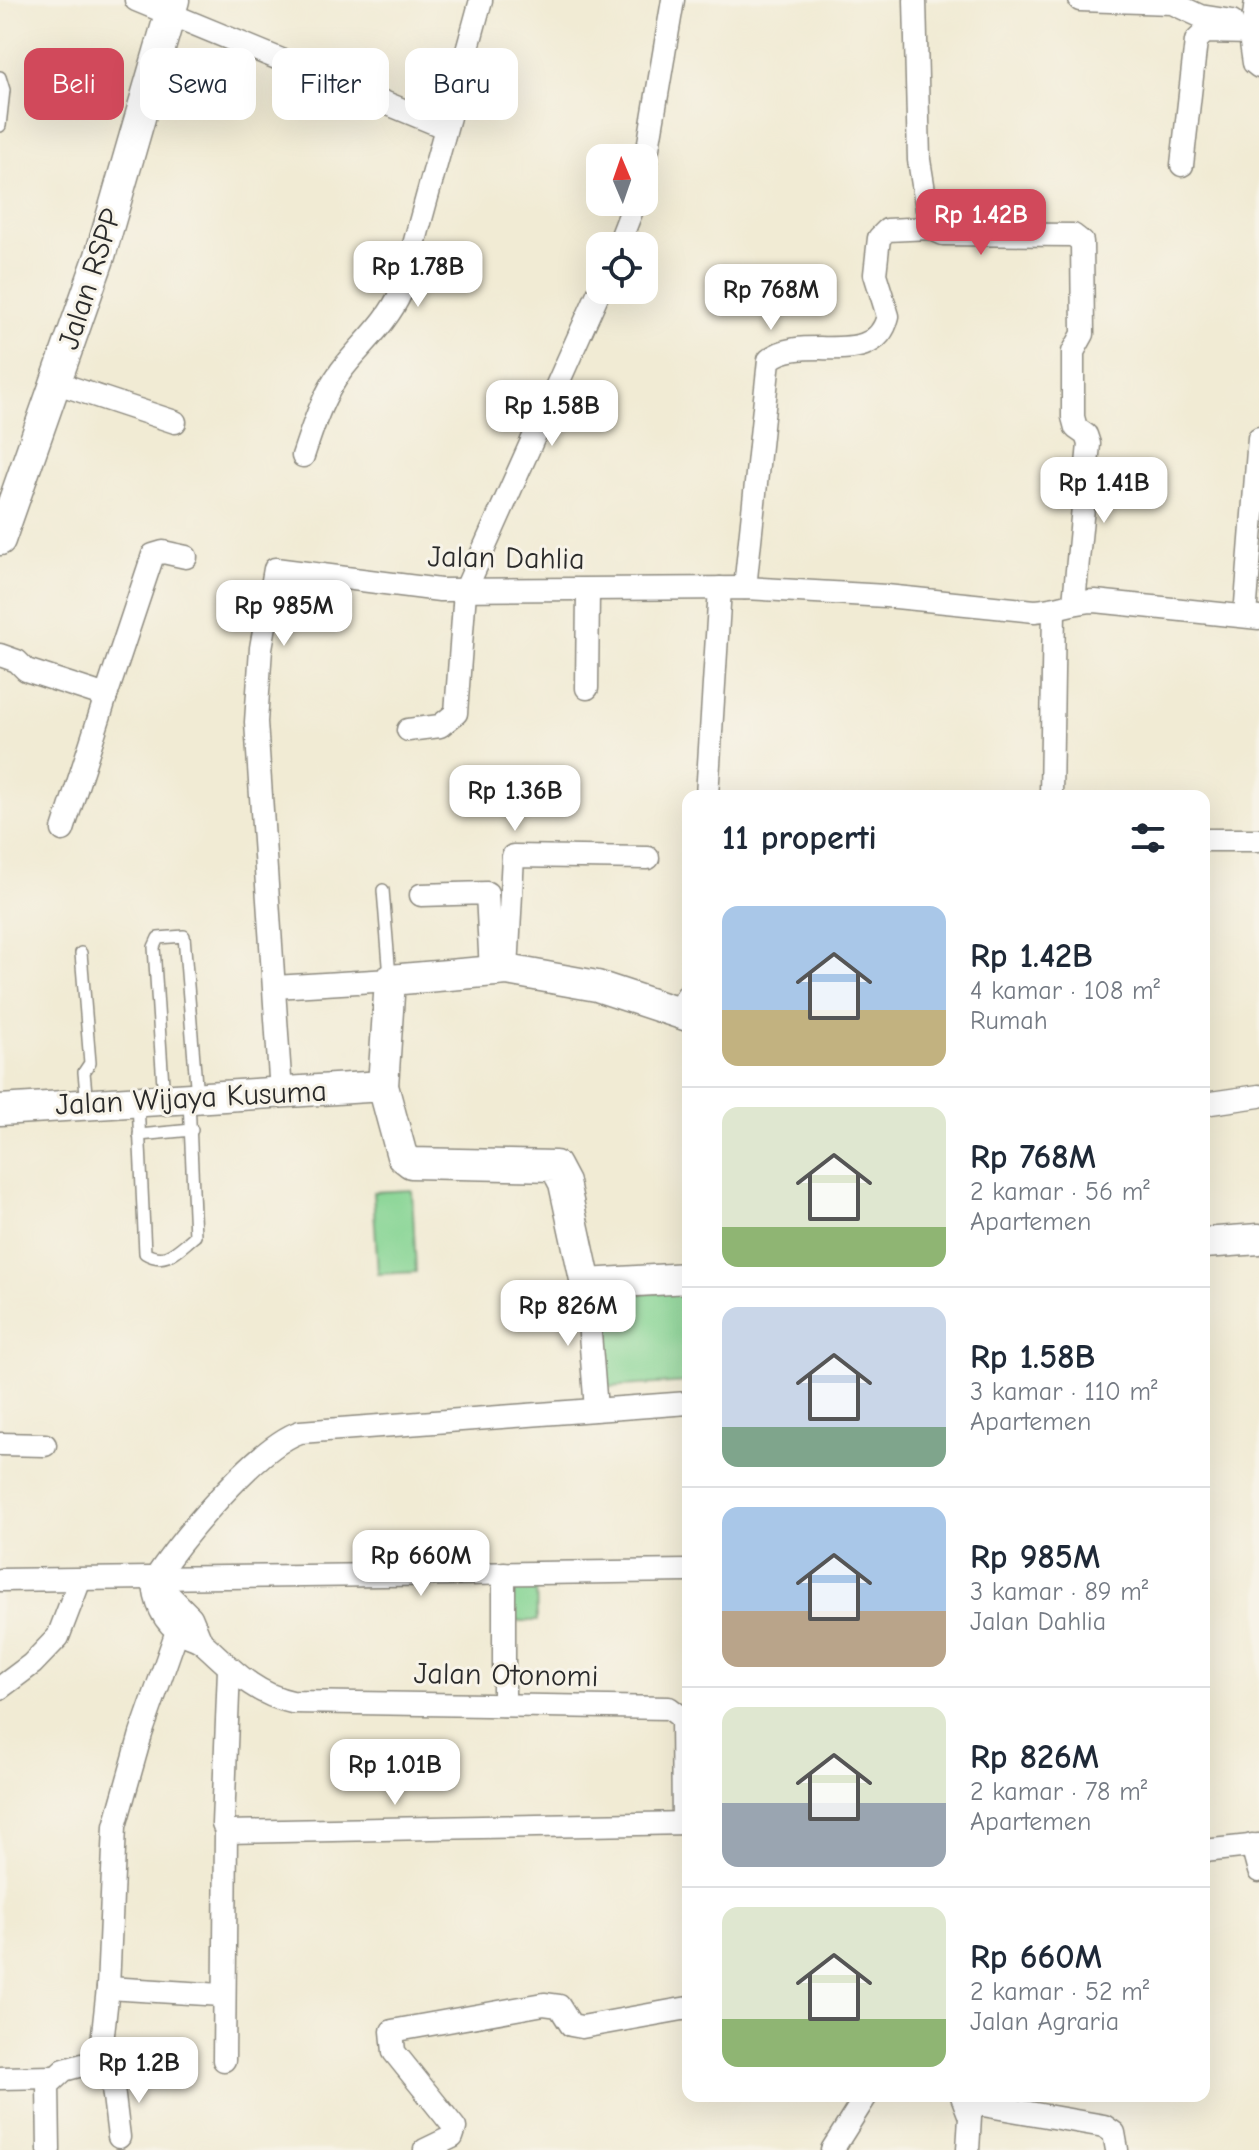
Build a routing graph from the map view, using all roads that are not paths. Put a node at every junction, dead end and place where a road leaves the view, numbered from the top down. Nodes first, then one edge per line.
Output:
1 (136, 0) edge
2 (481, 0) edge
3 (673, 0) edge
4 (915, 0) edge
5 (1080, 0) edge
6 (1256, 0) edge
7 (172, 7) edge
8 (1252, 29) junction
9 (1259, 67) edge
10 (0, 77) edge
11 (0, 126) edge
12 (444, 127) junction
13 (649, 144) edge
14 (1182, 165) dead end
15 (930, 228) junction
16 (593, 304) edge
17 (57, 383) junction
18 (175, 422) dead end
19 (1259, 438) edge
20 (303, 456) dead end
21 (0, 540) edge
22 (186, 557) dead end
23 (720, 588) junction
24 (745, 588) junction
25 (465, 591) junction
26 (588, 591) junction
27 (1064, 606) junction
28 (1252, 617) edge
29 (0, 655) edge
30 (26, 670) junction
31 (0, 671) edge
32 (587, 688) dead end
33 (106, 696) junction
34 (408, 730) dead end
35 (707, 790) edge
36 (1051, 790) edge
37 (63, 830) dead end
38 (1210, 840) edge
39 (1259, 840) edge
40 (648, 858) dead end
41 (383, 890) dead end
42 (421, 895) dead end
43 (81, 953) dead end
44 (499, 971) junction
45 (390, 980) junction
46 (275, 987) junction
47 (682, 1003) edge
48 (383, 1086) junction
49 (281, 1093) junction
50 (1259, 1096) edge
51 (172, 1099) junction
52 (1210, 1103) edge
53 (87, 1105) junction
54 (0, 1110) edge
55 (192, 1130) junction
56 (139, 1135) junction
57 (1259, 1239) edge
58 (1210, 1243) edge
59 (682, 1278) edge
60 (586, 1284) junction
61 (682, 1403) edge
62 (596, 1409) junction
63 (0, 1444) edge
64 (45, 1445) dead end
65 (682, 1571) edge
66 (504, 1573) junction
67 (0, 1580) edge
68 (154, 1580) junction
69 (79, 1582) junction
70 (177, 1631) junction
71 (201, 1641) junction
72 (229, 1669) junction
73 (0, 1688) edge
74 (504, 1705) junction
75 (682, 1716) edge
76 (682, 1823) edge
77 (226, 1832) junction
78 (1255, 1845) edge
79 (1210, 1850) edge
80 (1259, 1871) edge
81 (108, 1988) junction
82 (222, 1995) junction
83 (682, 2009) edge
84 (224, 2060) dead end
85 (97, 2061) junction
86 (54, 2077) junction
87 (0, 2078) edge
88 (862, 2102) edge
89 (965, 2102) edge
90 (980, 2102) edge
91 (119, 2137) dead end
92 (49, 2150) edge
93 (425, 2150) edge
94 (832, 2150) edge
95 (968, 2150) edge
96 (1117, 2150) edge

1 - 7 street
2 - 12 street
3 - 13 street
4 - 15 street
5 - 8 street
6 - 8 street
7 - 12 street
7 - 17 street, Jalan RSPP
8 - 9 street
8 - 14 street
10 - 11 lane
12 - 20 street
15 - 24 street
15 - 27 street
16 - 25 street
17 - 18 street
17 - 21 street, Jalan RSPP
19 - 28 street
22 - 33 street
23 - 24 street, Jalan Dahlia
23 - 26 street, Jalan Dahlia
23 - 35 street
24 - 27 street, Jalan Dahlia
25 - 26 street, Jalan Dahlia
25 - 34 street
25 - 46 street, Jalan Dahlia
26 - 32 street
27 - 28 street, Jalan Dahlia
27 - 36 street
29 - 30 street
30 - 31 street
30 - 33 street
33 - 37 street
38 - 39 street
40 - 44 street
41 - 45 lane
42 - 44 street
43 - 53 lane
44 - 45 street
44 - 47 street
45 - 46 street
45 - 48 street
46 - 49 street, Jalan Dahlia
48 - 49 street, Jalan Wijaya Kusuma
48 - 60 street
49 - 51 street, Jalan Wijaya Kusuma
50 - 52 street
51 - 51 lane
51 - 53 street, Jalan Wijaya Kusuma
51 - 55 lane
51 - 56 lane
53 - 54 street, Jalan Wijaya Kusuma
55 - 56 lane
55 - 56 lane
57 - 58 street
59 - 60 street
60 - 62 street
61 - 62 street
62 - 68 street
63 - 64 street
65 - 66 street
66 - 68 street
66 - 74 street
67 - 69 street
68 - 69 street
68 - 70 street
68 - 71 street
69 - 73 street
70 - 71 street
70 - 81 street
71 - 72 street, Jalan Otonomi
72 - 74 street, Jalan Otonomi
72 - 77 street
74 - 75 street, Jalan Otonomi
76 - 77 street
77 - 82 street
78 - 79 street
78 - 80 street
81 - 82 street
81 - 85 street
82 - 84 street
83 - 93 street
85 - 86 street
85 - 91 street
86 - 87 street
86 - 92 street
88 - 94 street
89 - 95 street
90 - 96 street

